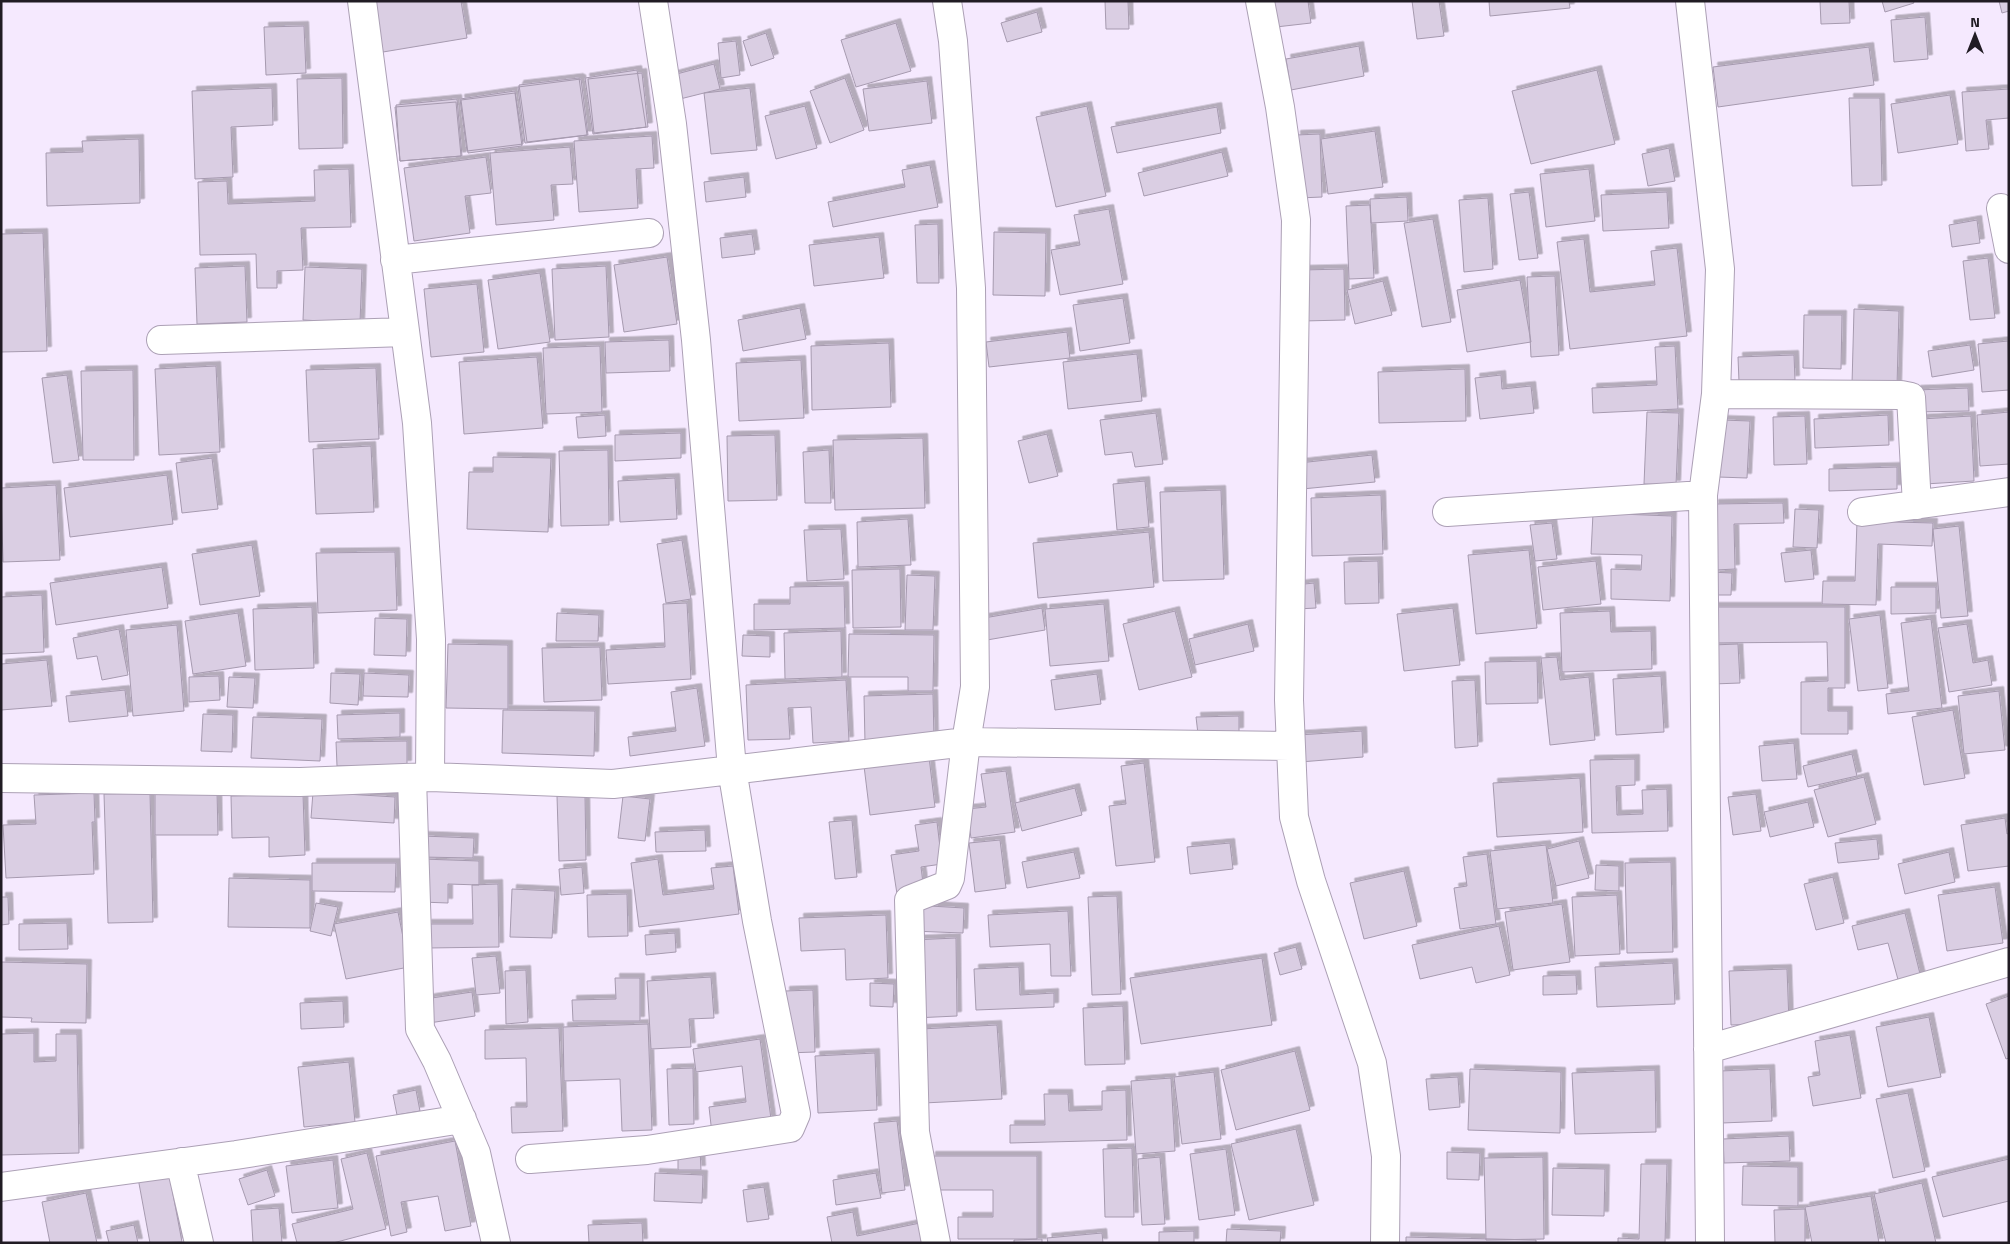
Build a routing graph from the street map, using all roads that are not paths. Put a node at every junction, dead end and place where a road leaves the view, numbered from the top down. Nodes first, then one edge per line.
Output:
1 (362, 1) edge
2 (653, 1) edge
3 (947, 1) edge
4 (1260, 1) edge
5 (1690, 1) edge
6 (2001, 208) dead end
7 (650, 233) dead end
8 (2009, 249) edge
9 (396, 260) junction
10 (405, 332) junction
11 (161, 340) dead end
12 (1716, 394) junction
13 (2009, 492) edge
14 (1703, 495) junction
15 (1918, 505) junction
16 (1447, 512) dead end
17 (1862, 512) dead end
18 (966, 742) junction
19 (1290, 746) junction
20 (732, 770) junction
21 (421, 777) junction
22 (1, 778) edge
23 (2009, 962) edge
24 (1708, 1049) junction
25 (462, 1119) junction
26 (530, 1159) dead end
27 (182, 1162) junction
28 (1, 1187) edge
29 (199, 1243) edge
30 (496, 1243) edge
31 (936, 1243) edge
32 (1385, 1243) edge
33 (1710, 1243) edge

1 - 9 street
2 - 20 street
3 - 18 street
4 - 19 street
5 - 12 street
6 - 8 street
7 - 9 street
9 - 10 street
10 - 11 street
10 - 21 street
12 - 14 street
12 - 15 street
13 - 15 street
14 - 16 street
14 - 24 street
15 - 17 street
18 - 19 street
18 - 20 street
18 - 31 street
19 - 32 street
20 - 21 street
20 - 26 street
21 - 22 street
21 - 25 street
23 - 24 street
24 - 33 street
25 - 27 street
25 - 30 street
27 - 28 street
27 - 29 street

